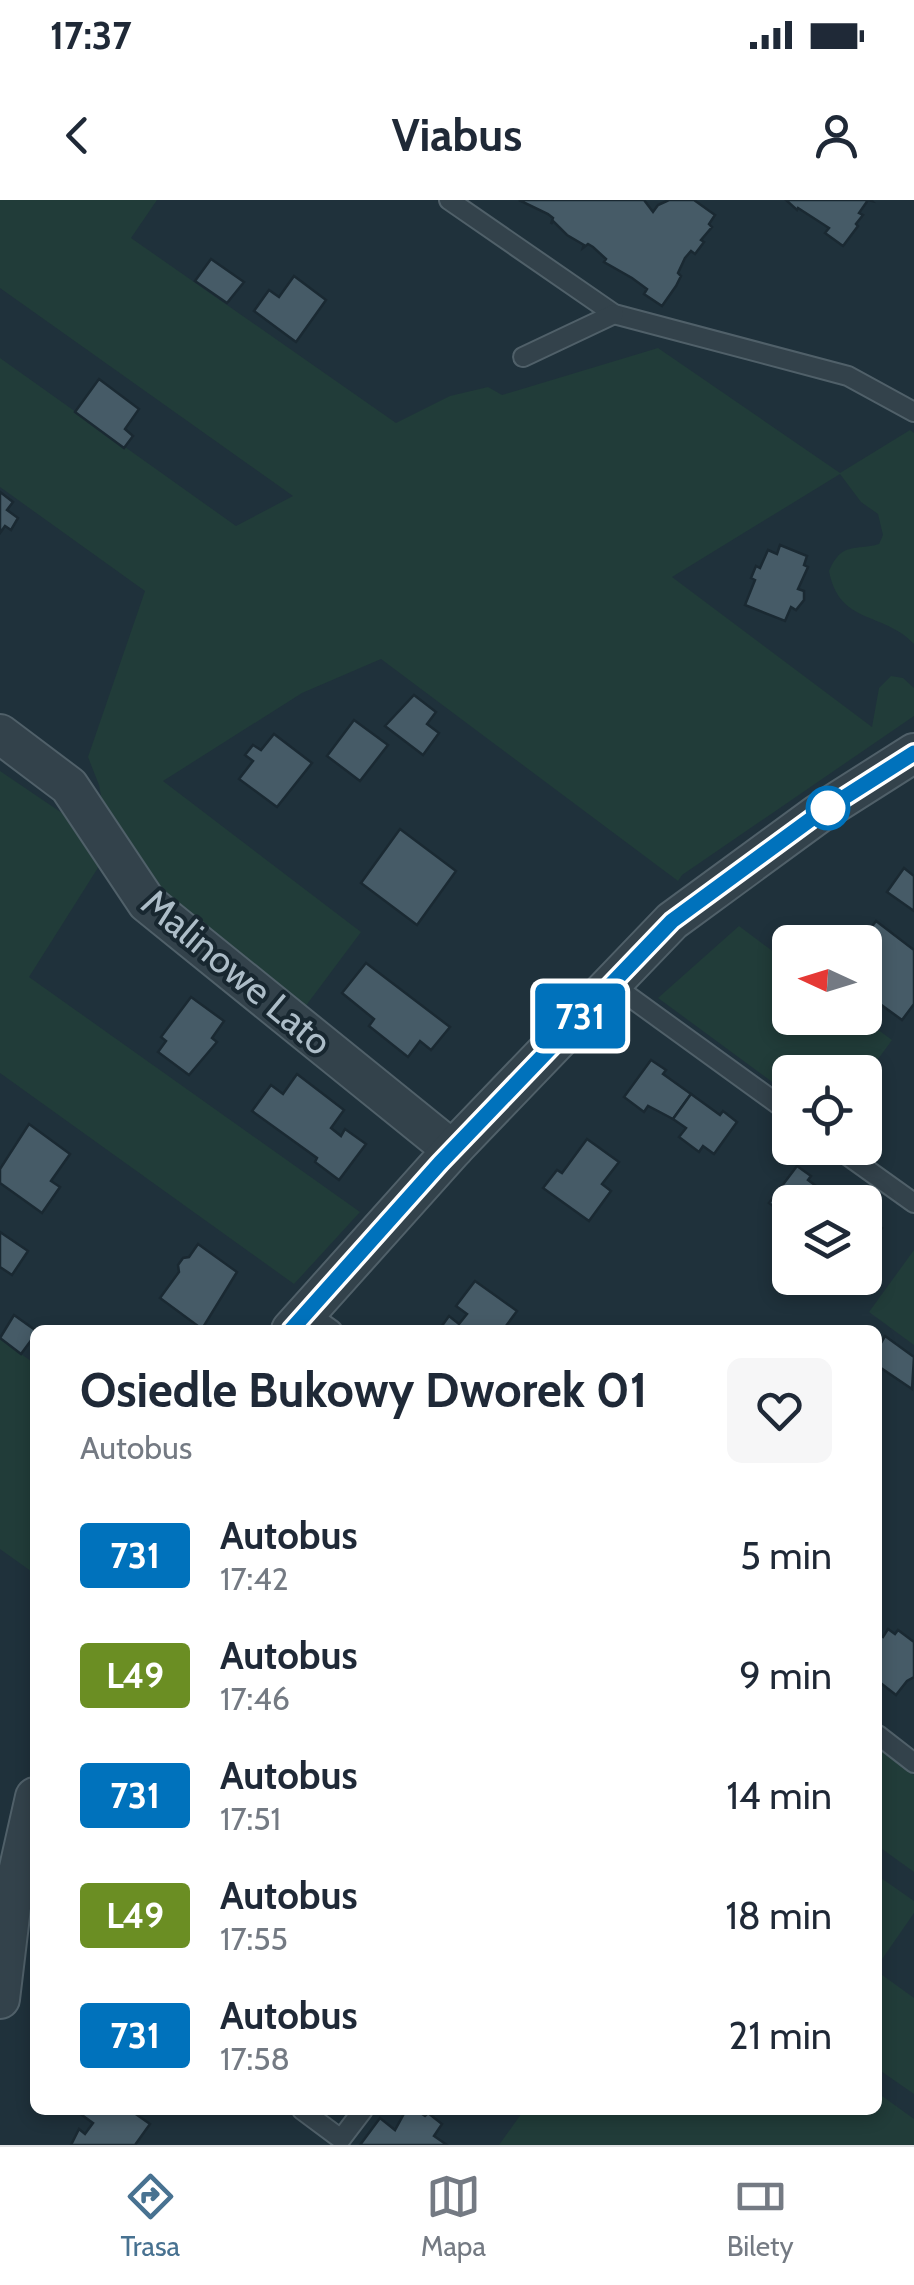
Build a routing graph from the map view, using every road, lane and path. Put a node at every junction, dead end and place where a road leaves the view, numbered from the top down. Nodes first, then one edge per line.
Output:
1 (449, 200) edge
2 (614, 314) junction
3 (523, 356) dead end
4 (914, 412) edge
5 (0, 734) edge
6 (914, 753) edge
7 (612, 984) junction
8 (772, 1100) edge
9 (454, 1148) junction
10 (861, 1165) edge
11 (914, 1203) edge
12 (310, 1324) edge
13 (882, 1739) edge
14 (914, 1762) edge
15 (30, 1848) edge
16 (24, 1908) edge
17 (0, 1999) edge
18 (309, 2115) edge
19 (358, 2115) edge

1 - 2 lane
2 - 3 lane
2 - 4 lane
5 - 9 street, Malinowe Lato
6 - 7 street
7 - 8 lane
7 - 9 street
9 - 12 street
10 - 11 lane
13 - 14 lane
15 - 16 street
16 - 17 street
18 - 19 lane

